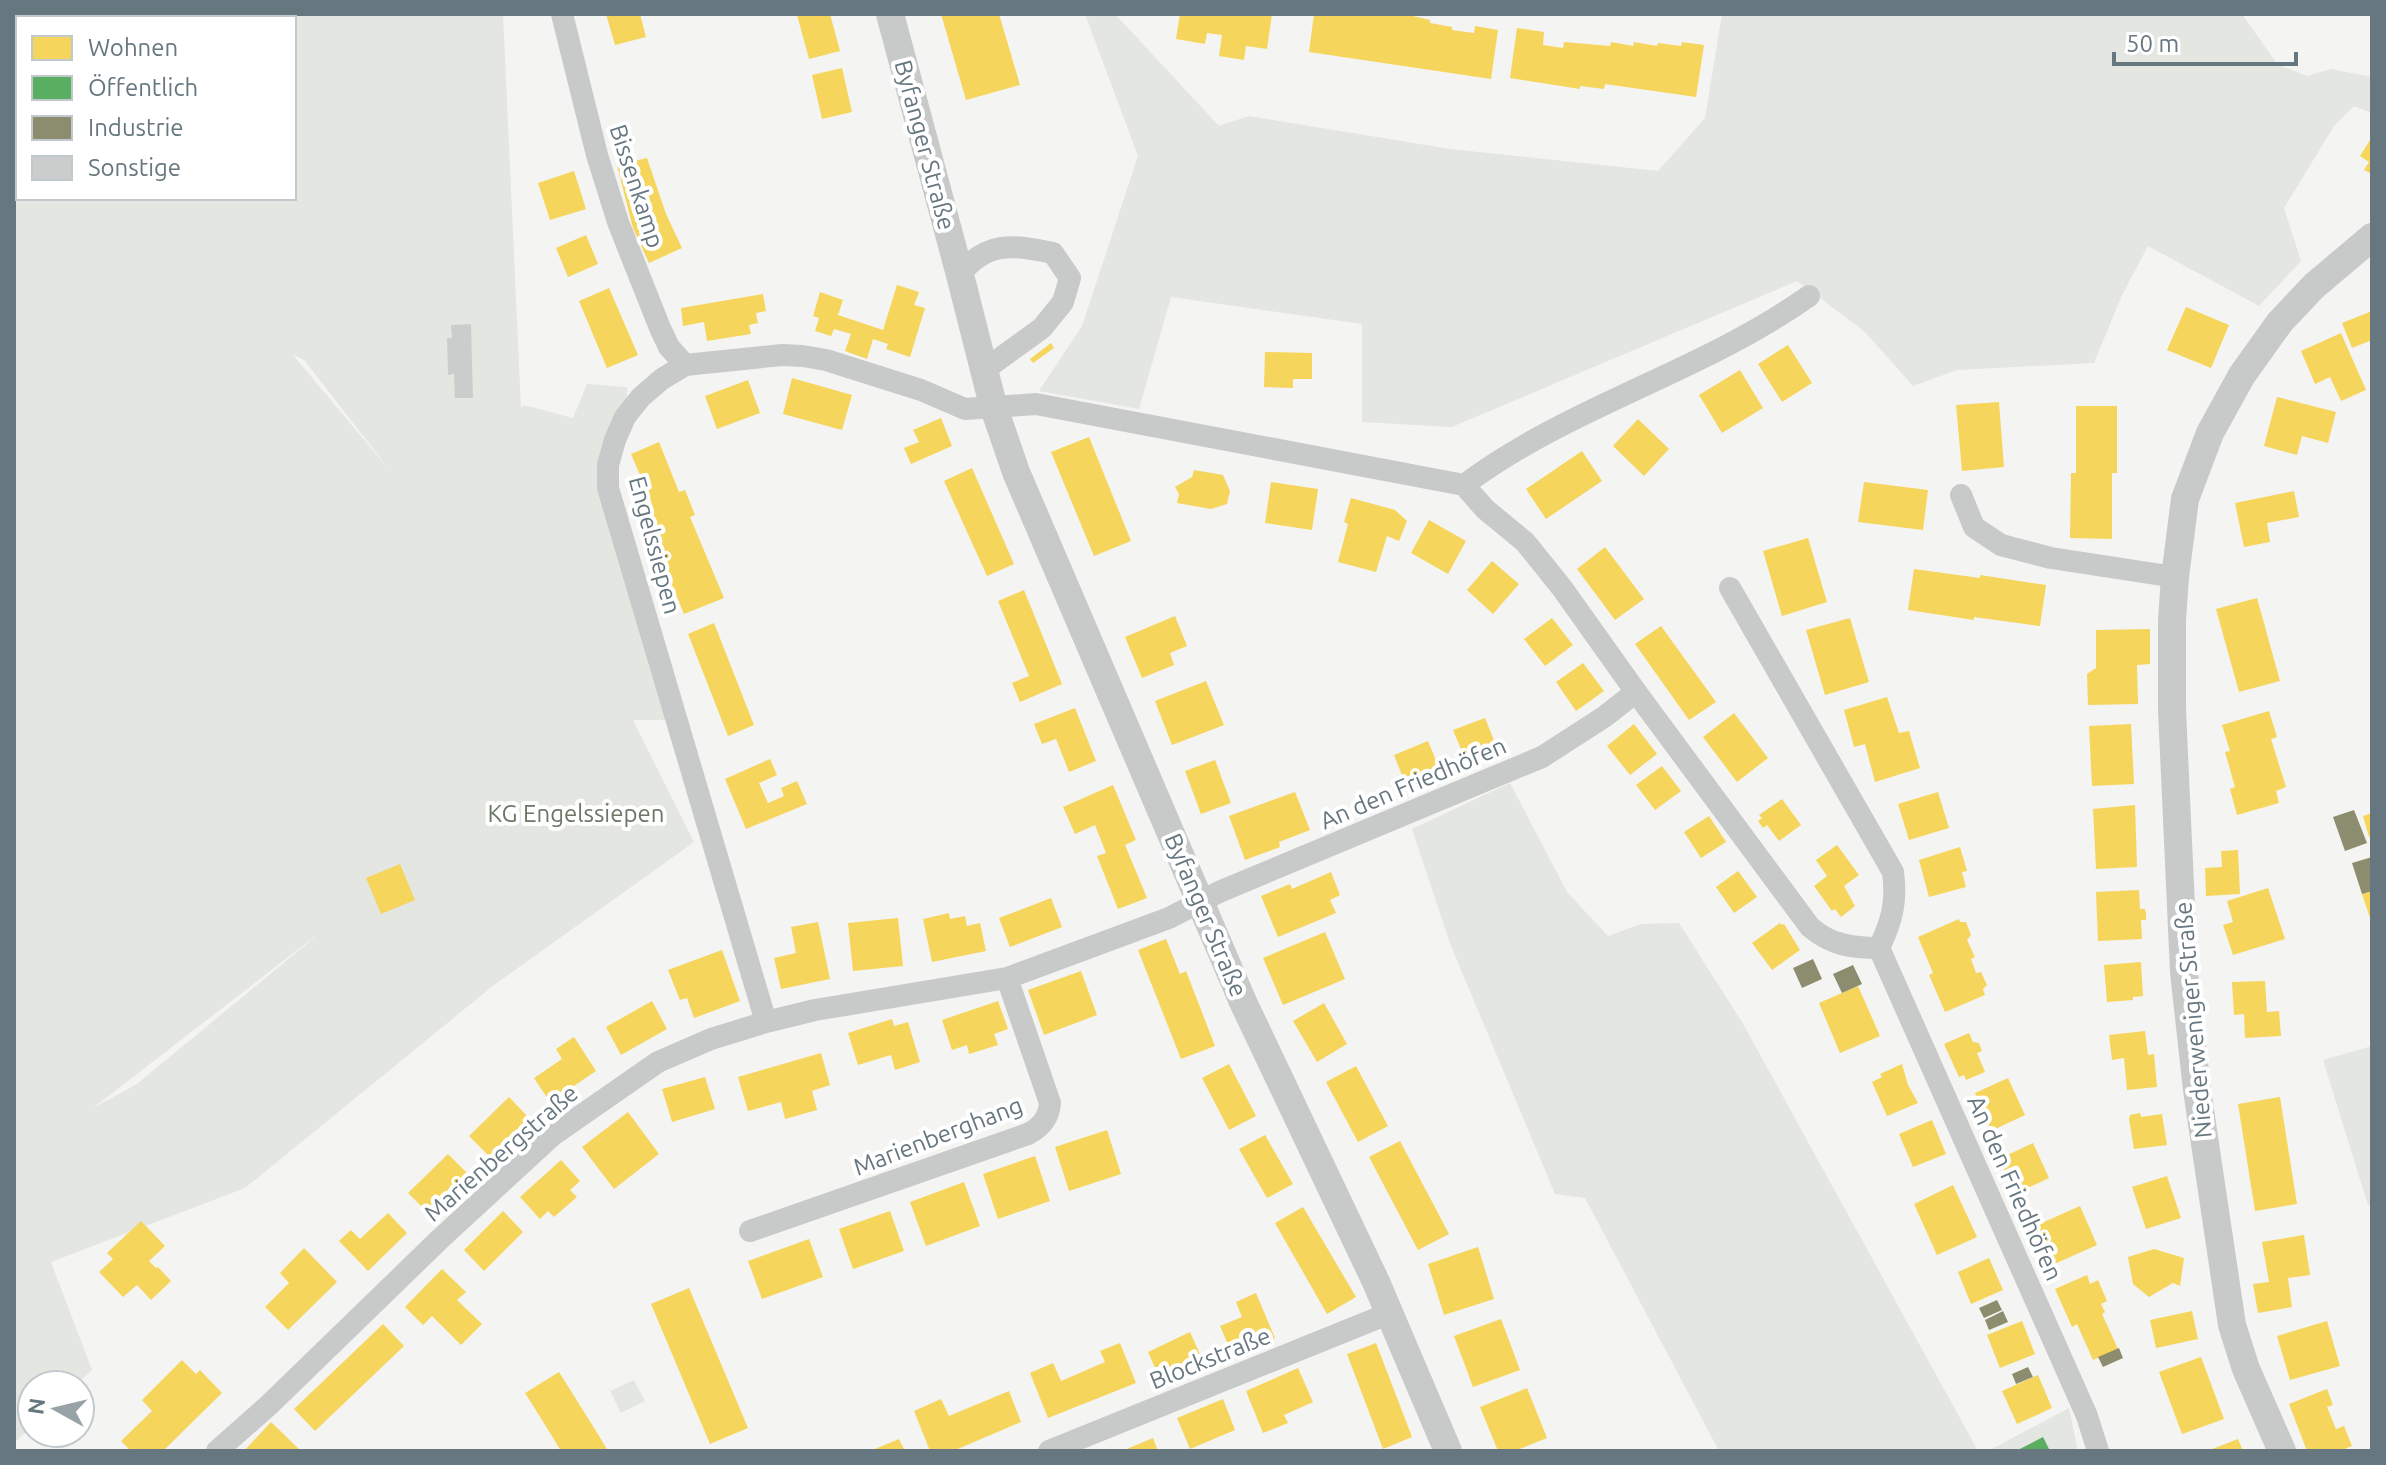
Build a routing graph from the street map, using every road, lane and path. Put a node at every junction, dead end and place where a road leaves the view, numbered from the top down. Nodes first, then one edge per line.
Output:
1 (562, 14) edge
2 (890, 14) edge
3 (2372, 237) edge
4 (960, 275) junction
5 (1809, 296) dead end
6 (685, 365) junction
7 (984, 370) junction
8 (993, 405) junction
9 (1464, 485) junction
10 (1961, 495) dead end
11 (2175, 577) junction
12 (1730, 588) dead end
13 (1636, 692) junction
14 (1199, 903) junction
15 (1879, 948) junction
16 (1007, 978) junction
17 (766, 1022) junction
18 (750, 1231) dead end
19 (1390, 1313) junction
20 (217, 1451) edge
21 (1049, 1451) edge
22 (1448, 1451) edge
23 (2098, 1451) edge
24 (2282, 1451) edge

1 - 6 street, Bissenkamp
2 - 4 street, Byfanger Straße
3 - 11 street, Niederweniger Straße
4 - 7 street, Byfanger Straße
4 - 7 street, Byfanger Straße
5 - 9 street
6 - 8 street, Engelssiepen
6 - 17 street, Engelssiepen
7 - 8 street, Byfanger Straße
8 - 9 street
8 - 14 street, Byfanger Straße
9 - 13 street
10 - 11 street
11 - 24 street, Niederweniger Straße
12 - 15 street
13 - 14 street, An den Friedhöfen
13 - 15 street
14 - 16 street, Marienbergstraße
14 - 19 street, Byfanger Straße
15 - 23 street, An den Friedhöfen
16 - 17 street, Marienbergstraße
16 - 18 street, Marienberghang
17 - 20 street, Marienbergstraße
19 - 21 street, Blockstraße
19 - 22 street, Byfanger Straße

